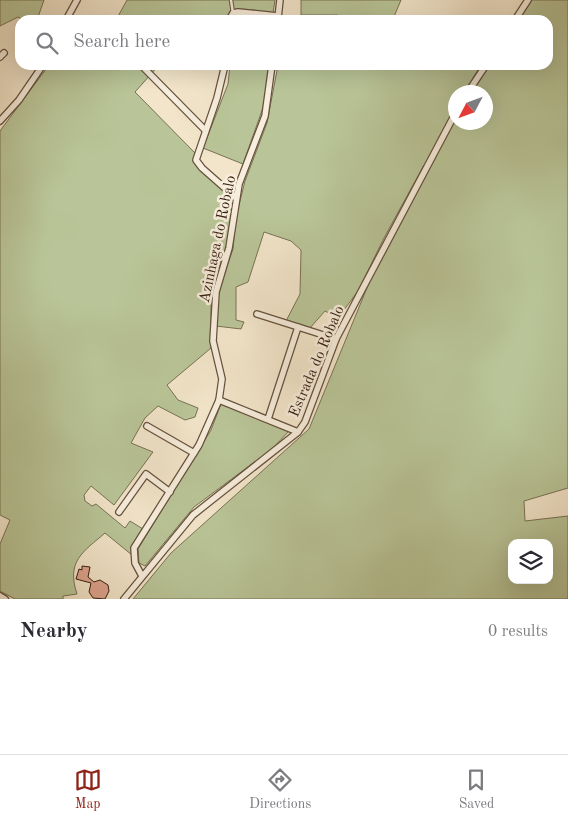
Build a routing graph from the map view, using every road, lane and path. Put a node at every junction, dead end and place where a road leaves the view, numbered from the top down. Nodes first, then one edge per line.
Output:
1 (77, 0) edge
2 (231, 0) edge
3 (280, 0) edge
4 (528, 0) edge
5 (233, 13) joint
6 (69, 15) edge
7 (251, 15) edge
8 (278, 15) edge
9 (518, 15) edge
10 (39, 70) edge
11 (145, 70) edge
12 (224, 70) edge
13 (271, 70) edge
14 (483, 70) edge
15 (473, 85) edge
16 (0, 121) edge
17 (448, 127) edge
18 (206, 130) junction
19 (236, 198) junction
20 (257, 314) dead end
21 (298, 327) junction
22 (336, 339) junction
23 (219, 400) junction
24 (268, 419) junction
25 (147, 426) dead end
26 (298, 432) junction
27 (194, 453) junction
28 (170, 492) junction
29 (119, 512) dead end
30 (142, 576) junction
31 (0, 596) edge
32 (5, 599) edge
33 (124, 599) edge

1 - 6 street
2 - 5 lane
3 - 8 street
4 - 9 street
5 - 7 street
10 - 16 street
11 - 18 street
12 - 18 street
13 - 19 street, Azinhaga do Robalo
14 - 15 street
17 - 22 street, Estrada do Robalo
18 - 19 street
19 - 23 street, Azinhaga do Robalo
20 - 21 street
21 - 22 street
21 - 24 street
22 - 26 street, Estrada do Robalo
23 - 24 street
23 - 27 street, Azinhaga do Robalo
24 - 26 street
25 - 27 street
26 - 30 street, Estrada do Robalo
27 - 28 street, Azinhaga do Robalo
28 - 29 street
28 - 30 street, Azinhaga do Robalo
30 - 33 street, Estrada do Robalo
31 - 32 street

